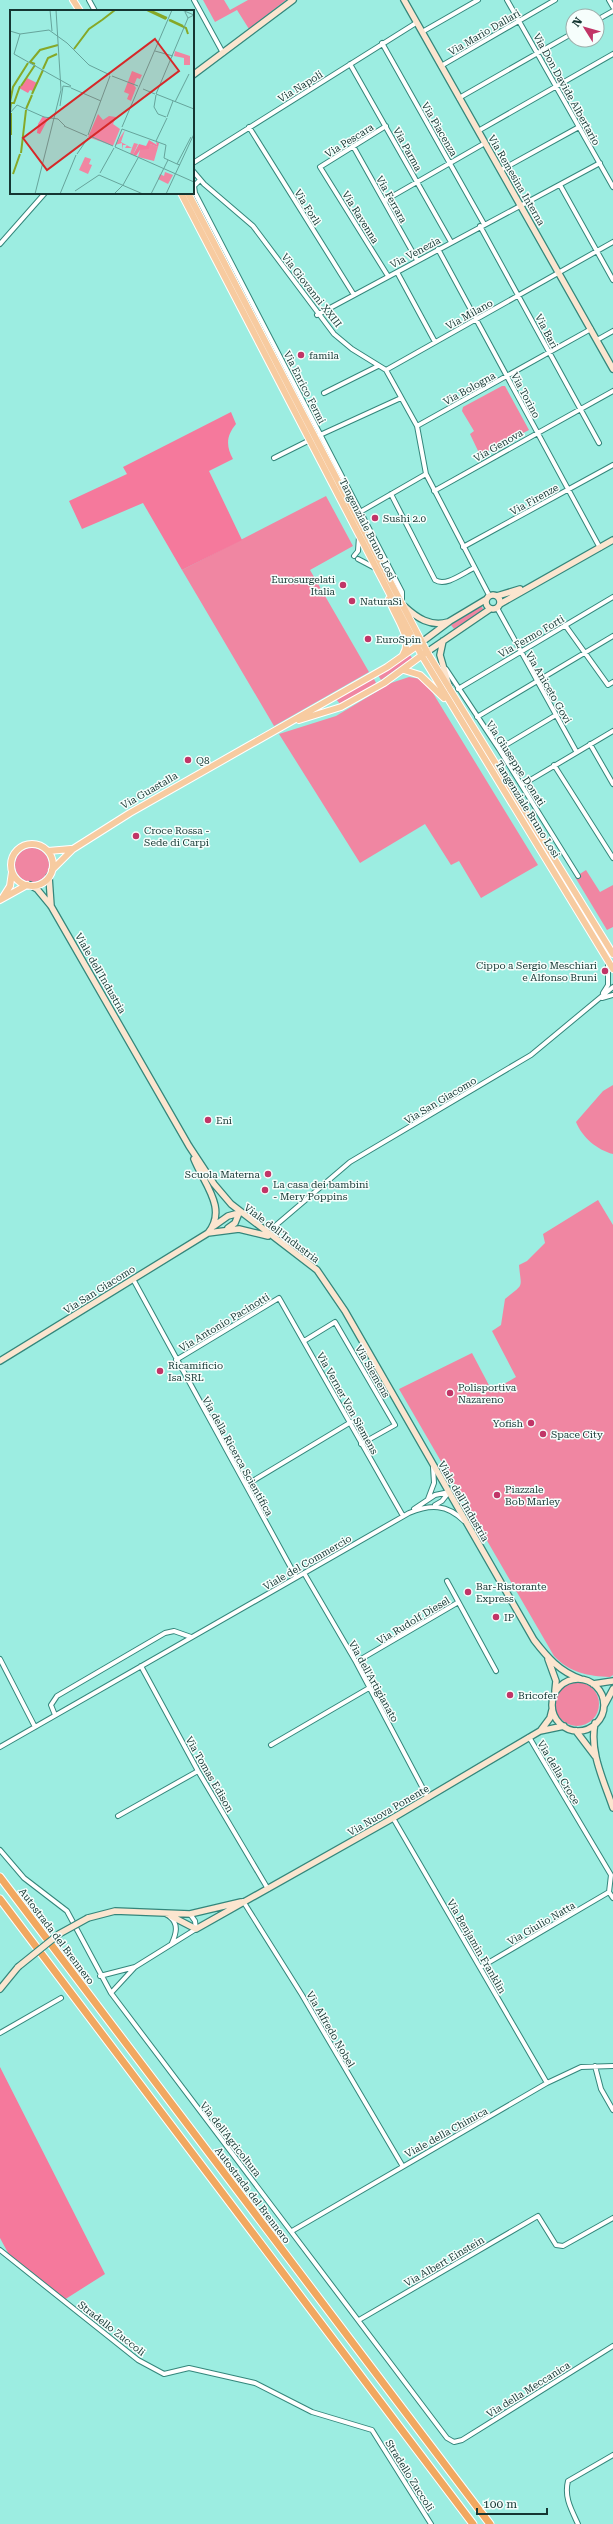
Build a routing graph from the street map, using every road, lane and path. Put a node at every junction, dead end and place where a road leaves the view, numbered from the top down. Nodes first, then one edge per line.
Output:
1 (73, 0) edge
2 (89, 0) edge
3 (194, 0) edge
4 (293, 0) edge
5 (404, 0) edge
6 (478, 0) edge
7 (507, 0) edge
8 (556, 0) edge
9 (609, 0) edge
10 (613, 7) edge
11 (79, 10) edge
12 (94, 10) edge
13 (519, 21) junction
14 (416, 23) junction
15 (422, 32) junction
16 (565, 38) edge
17 (382, 43) junction
18 (223, 53) junction
19 (539, 53) junction
20 (613, 54) edge
21 (350, 64) junction
22 (441, 66) junction
23 (194, 74) edge
24 (557, 87) junction
25 (460, 98) junction
26 (386, 126) junction
27 (249, 127) junction
28 (579, 127) junction
29 (478, 131) junction
30 (485, 143) junction
31 (353, 146) junction
32 (194, 162) edge
33 (600, 163) junction
34 (451, 164) junction
35 (320, 167) joint
36 (501, 170) junction
37 (194, 172) edge
38 (200, 180) junction
39 (417, 182) junction
40 (560, 185) junction
41 (613, 187) edge
42 (44, 194) edge
43 (182, 194) edge
44 (189, 194) edge
45 (384, 201) junction
46 (521, 205) junction
47 (482, 225) junction
48 (451, 242) junction
49 (613, 242) edge
50 (0, 244) edge
51 (438, 249) junction
52 (597, 251) junction
53 (417, 260) junction
54 (397, 272) junction
55 (560, 273) junction
56 (388, 276) junction
57 (613, 280) edge
58 (354, 295) junction
59 (519, 296) junction
60 (318, 315) junction
61 (476, 319) junction
62 (591, 329) junction
63 (613, 331) edge
64 (597, 340) junction
65 (434, 342) junction
66 (549, 353) junction
67 (378, 366) junction
68 (613, 368) edge
69 (386, 370) junction
70 (507, 376) junction
71 (613, 391) edge
72 (324, 393) dead end
73 (401, 398) junction
74 (580, 410) junction
75 (417, 426) junction
76 (537, 432) junction
77 (315, 438) junction
78 (599, 443) dead end
79 (274, 458) dead end
80 (613, 465) edge
81 (426, 474) junction
82 (568, 490) junction
83 (434, 491) junction
84 (391, 494) junction
85 (360, 512) junction
86 (359, 535) junction
87 (613, 540) edge
88 (463, 547) junction
89 (600, 548) junction
90 (474, 568) junction
91 (377, 569) junction
92 (532, 585) junction
93 (386, 586) junction
94 (497, 596) junction
95 (613, 597) edge
96 (487, 598) junction
97 (402, 604) junction
98 (498, 606) junction
99 (490, 609) junction
100 (450, 621) junction
101 (565, 625) junction
102 (448, 636) junction
103 (613, 636) edge
104 (420, 644) junction
105 (519, 651) junction
106 (424, 654) junction
107 (585, 654) junction
108 (401, 658) junction
109 (440, 660) junction
110 (404, 670) junction
111 (374, 674) junction
112 (538, 680) junction
113 (613, 682) edge
114 (380, 685) junction
115 (458, 689) junction
116 (450, 692) junction
117 (334, 697) junction
118 (450, 703) junction
119 (341, 707) junction
120 (556, 715) junction
121 (478, 717) junction
122 (279, 728) junction
123 (613, 731) edge
124 (590, 744) junction
125 (499, 749) junction
126 (576, 751) junction
127 (554, 765) junction
128 (613, 784) edge
129 (522, 785) junction
130 (73, 848) junction
131 (48, 851) junction
132 (613, 858) edge
133 (52, 870) junction
134 (12, 872) junction
135 (578, 876) dead end
136 (49, 877) junction
137 (29, 885) junction
138 (1, 900) edge
139 (51, 906) junction
140 (612, 952) edge
141 (606, 958) junction
142 (613, 969) edge
143 (613, 987) edge
144 (613, 995) edge
145 (595, 1002) junction
146 (189, 1146) junction
147 (239, 1212) junction
148 (275, 1226) dead end
149 (213, 1227) junction
150 (226, 1229) junction
151 (208, 1233) junction
152 (273, 1237) junction
153 (133, 1279) junction
154 (280, 1298) joint
155 (304, 1341) junction
156 (176, 1360) junction
157 (0, 1362) edge
158 (350, 1422) junction
159 (362, 1444) junction
160 (433, 1466) junction
161 (246, 1485) junction
162 (449, 1492) junction
163 (428, 1499) junction
164 (433, 1506) junction
165 (409, 1512) junction
166 (403, 1516) junction
167 (468, 1526) junction
168 (304, 1573) junction
169 (296, 1577) junction
170 (447, 1581) dead end
171 (457, 1603) junction
172 (191, 1637) junction
173 (0, 1659) edge
174 (548, 1659) junction
175 (356, 1662) junction
176 (141, 1666) junction
177 (496, 1671) dead end
178 (581, 1679) junction
179 (613, 1681) edge
180 (593, 1684) junction
181 (369, 1688) junction
182 (613, 1690) edge
183 (555, 1692) junction
184 (603, 1708) junction
185 (552, 1710) junction
186 (55, 1715) junction
187 (596, 1723) junction
188 (564, 1726) junction
189 (35, 1727) junction
190 (576, 1730) junction
191 (540, 1731) junction
192 (529, 1737) junction
193 (271, 1745) dead end
194 (0, 1747) edge
195 (596, 1759) junction
196 (198, 1771) junction
197 (428, 1798) junction
198 (613, 1808) edge
199 (118, 1816) dead end
200 (393, 1818) junction
201 (0, 1850) edge
202 (0, 1877) edge
203 (268, 1889) junction
204 (609, 1892) junction
205 (613, 1898) edge
206 (0, 1899) edge
207 (243, 1902) junction
208 (210, 1910) junction
209 (166, 1914) junction
210 (190, 1914) junction
211 (216, 1917) junction
212 (196, 1929) junction
213 (172, 1943) junction
214 (135, 1967) junction
215 (481, 1967) junction
216 (100, 1976) junction
217 (0, 1990) edge
218 (110, 1993) junction
219 (61, 1998) dead end
220 (0, 2033) edge
221 (595, 2066) junction
222 (613, 2066) edge
223 (547, 2083) junction
224 (613, 2110) edge
225 (402, 2166) junction
226 (613, 2218) edge
227 (292, 2231) junction
228 (0, 2250) edge
229 (359, 2320) junction
230 (613, 2346) edge
231 (451, 2440) joint
232 (613, 2455) edge
233 (431, 2524) edge
234 (473, 2524) edge
235 (490, 2524) edge
236 (578, 2524) edge

1 - 11 main road
2 - 12 street
3 - 18 street
4 - 18 street
5 - 14 street, Via Remesina Interna
6 - 15 street
7 - 13 street, Via Don Davide Albertario
8 - 13 street, Via Mario Dallari
9 - 10 street
13 - 19 street, Via Don Davide Albertario
13 - 22 street, Via Mario Dallari
14 - 15 street, Via Remesina Interna
14 - 17 street, Via Napoli
15 - 22 street, Via Remesina Interna
16 - 19 street
17 - 21 street, Via Napoli
17 - 34 street, Via Piacenza
18 - 23 street
19 - 24 street, Via Don Davide Albertario
19 - 25 street
20 - 24 street
21 - 26 street, Via Parma
21 - 27 street, Via Napoli
22 - 25 street, Via Remesina Interna
24 - 28 street, Via Don Davide Albertario
24 - 29 street
25 - 29 street, Via Remesina Interna
26 - 31 street, Via Pescara
26 - 39 street, Via Parma
27 - 32 street, Via Napoli
27 - 58 street, Via Forlì
28 - 33 street, Via Don Davide Albertario
28 - 36 street
29 - 30 street, Via Remesina Interna
30 - 34 street
30 - 36 street, Via Remesina Interna
31 - 35 street, Via Pescara
31 - 45 street, Via Ferrara
33 - 40 street, Via Venezia
33 - 41 street, Via Don Davide Albertario
34 - 39 street
34 - 47 street, Via Piacenza
35 - 56 street, Via Ravenna
36 - 46 street, Via Remesina Interna
37 - 38 street, Via Giovanni XXIII
38 - 60 street, Via Giovanni XXIII
38 - 77 street, Via Enrico Fermi
39 - 45 street
39 - 48 street, Via Parma
40 - 46 street, Via Venezia
40 - 52 street
42 - 50 street
43 - 77 main road, Tangenziale Bruno Losi
44 - 77 main road, Tangenziale Bruno Losi
45 - 53 street, Via Ferrara
46 - 47 street, Via Venezia
46 - 55 street, Via Remesina Interna
47 - 48 street, Via Venezia
47 - 59 street, Via Bari
48 - 51 street, Via Venezia
49 - 52 street, Via Milano
51 - 53 street, Via Venezia
51 - 61 street, Via Torino
52 - 55 street, Via Milano
52 - 57 street
53 - 54 street, Via Venezia
54 - 56 street, Via Venezia
54 - 65 street
55 - 59 street, Via Milano
55 - 62 street, Via Remesina Interna
56 - 58 street, Via Venezia
58 - 60 street, Via Venezia
59 - 61 street, Via Milano
59 - 66 street, Via Bari
60 - 67 street, Via Giovanni XXIII
61 - 65 street, Via Milano
61 - 70 street, Via Torino
62 - 64 street, Via Remesina Interna
62 - 66 street, Via Bologna
63 - 64 street
64 - 68 street, Via Remesina Interna
65 - 69 street, Via Milano
66 - 70 street, Via Bologna
66 - 74 street, Via Bari
67 - 69 street, Via Giovanni XXIII
67 - 72 street
69 - 73 street
70 - 75 street, Via Bologna
70 - 76 street, Via Torino
71 - 74 street, Via Genova
73 - 75 street
73 - 77 street
74 - 76 street, Via Genova
74 - 78 street, Via Bari
75 - 81 street
76 - 82 street, Via Torino
76 - 83 street, Via Genova
77 - 79 street
77 - 85 street, Via Enrico Fermi
77 - 86 main road, Tangenziale Bruno Losi
77 - 97 main road, Tangenziale Bruno Losi
80 - 82 street, Via Firenze
81 - 83 street
81 - 84 street
82 - 88 street, Via Firenze
82 - 89 street, Via Torino
83 - 88 street
84 - 85 street
84 - 90 street
85 - 97 street, Via Enrico Fermi
86 - 91 main road, Tangenziale Bruno Losi
86 - 91 street
87 - 89 street
88 - 90 street
89 - 92 street
90 - 96 street
91 - 93 main road, Tangenziale Bruno Losi
92 - 94 street
92 - 98 street
93 - 104 main road, Tangenziale Bruno Losi
93 - 108 main road
94 - 96 street
94 - 98 street
95 - 101 street, Via Fermo Forti
96 - 99 street
96 - 100 street, Via Guastalla
97 - 100 street
97 - 104 main road, Tangenziale Bruno Losi
98 - 99 street
98 - 105 street, Via Aniceto Govi
99 - 102 street, Via Guastalla
100 - 104 street, Via Guastalla
101 - 105 street, Via Fermo Forti
101 - 107 street
102 - 106 street, Via Guastalla
102 - 109 street
103 - 107 street
104 - 106 main road, Tangenziale Bruno Losi
104 - 108 main road, Via Guastalla
105 - 112 street, Via Aniceto Govi
105 - 115 street, Via Fermo Forti
106 - 110 main road, Via Guastalla
106 - 116 main road, Tangenziale Bruno Losi
106 - 118 main road, Tangenziale Bruno Losi
107 - 112 street
107 - 113 street
108 - 111 main road, Via Guastalla
109 - 115 street, Via Giuseppe Donati
109 - 116 street
110 - 114 main road, Via Guastalla
110 - 118 main road
111 - 114 main road
111 - 117 main road, Via Guastalla
112 - 120 street, Via Aniceto Govi
112 - 121 street
114 - 119 main road, Via Guastalla
115 - 121 street, Via Giuseppe Donati
116 - 140 main road, Tangenziale Bruno Losi
117 - 119 main road
117 - 122 main road, Via Guastalla
118 - 141 main road, Tangenziale Bruno Losi
119 - 122 main road, Via Guastalla
120 - 125 street
120 - 126 street, Via Aniceto Govi
121 - 125 street, Via Giuseppe Donati
122 - 130 main road, Via Guastalla
123 - 124 street
124 - 126 street
124 - 128 street
125 - 129 street, Via Giuseppe Donati
126 - 127 street
127 - 129 street
127 - 132 street
129 - 135 street, Via Giuseppe Donati
130 - 131 main road, Via Guastalla
130 - 133 main road, Via Guastalla
131 - 133 main road
131 - 134 main road
133 - 136 main road
134 - 137 main road
134 - 138 main road
136 - 137 main road
136 - 139 street, Viale dell'Industria
137 - 138 main road
137 - 139 street, Viale dell'Industria
139 - 146 street, Viale dell'Industria
141 - 142 main road, Tangenziale Bruno Losi
141 - 145 street
143 - 145 street, Via San Giacomo
144 - 145 street
145 - 148 street, Via San Giacomo
146 - 147 street, Viale dell'Industria
146 - 149 street
147 - 149 street, Via San Giacomo
147 - 150 street
147 - 152 street, Viale dell'Industria
149 - 151 street, Via San Giacomo
150 - 151 street, Via San Giacomo
150 - 152 street, Via San Giacomo
151 - 153 street, Via San Giacomo
152 - 160 street, Viale dell'Industria
153 - 156 street, Via della Ricerca Scientifica
153 - 157 street, Via San Giacomo
154 - 155 street, Via Verner Von Siemens
154 - 156 street, Via Antonio Pacinotti
155 - 158 street, Via Verner Von Siemens
155 - 159 street, Via Siemens
156 - 161 street, Via della Ricerca Scientifica
158 - 159 street, Via Verner Von Siemens
158 - 161 street
159 - 166 street, Via Verner Von Siemens
160 - 162 street, Viale dell'Industria
160 - 163 street
161 - 169 street, Via della Ricerca Scientifica
162 - 163 street
162 - 164 street
162 - 167 street, Viale dell'Industria
163 - 165 street
164 - 165 street, Viale del Commercio
164 - 167 street
165 - 166 street, Viale del Commercio
166 - 168 street, Viale del Commercio
167 - 174 street, Viale dell'Industria
168 - 169 street, Viale del Commercio
168 - 175 street, Via dell'Artigianato
169 - 172 street, Viale del Commercio
170 - 171 street, Via Rudolf Diesel
171 - 175 street, Via Rudolf Diesel
171 - 177 street, Via Rudolf Diesel
172 - 176 street, Viale del Commercio
172 - 186 street
173 - 189 street
174 - 178 street, Viale dell'Industria
174 - 183 street, Viale dell'Industria
175 - 181 street, Via dell'Artigianato
176 - 186 street, Viale del Commercio
176 - 196 street, Via Tomas Edison
178 - 180 street
178 - 183 street
179 - 180 street
180 - 184 street
181 - 193 street
181 - 197 street, Via dell'Artigianato
182 - 184 street
183 - 185 street
184 - 187 street
185 - 188 street
185 - 191 street, Via Nuova Ponente
186 - 189 street, Viale del Commercio
187 - 190 street
187 - 195 street
188 - 190 street
188 - 191 street, Via Nuova Ponente
189 - 194 street, Viale del Commercio
190 - 195 street
191 - 192 street, Via Nuova Ponente
192 - 197 street, Via Nuova Ponente
192 - 204 street, Via della Croce
195 - 198 street
196 - 199 street
196 - 203 street, Via Tomas Edison
197 - 200 street, Via Nuova Ponente
200 - 203 street, Via Nuova Ponente
200 - 215 street, Via Benjamin Franklin
201 - 216 street, Via dell'Agricoltura
202 - 235 highway, Autostrada del Brennero
203 - 207 street, Via Nuova Ponente
204 - 205 street
204 - 215 street, Via Giulio Natta
206 - 234 highway
207 - 208 street, Via Nuova Ponente
207 - 211 street, Via Nuova Ponente
207 - 225 street, Via Alfredo Nobel
208 - 210 street, Via Nuova Ponente
208 - 211 street
209 - 210 street, Via Nuova Ponente
209 - 212 street
209 - 213 street
209 - 217 street, Via Nuova Ponente, bridge
210 - 212 street
211 - 212 street, Via Nuova Ponente
212 - 213 street, Via Nuova Ponente
213 - 214 street, Via Nuova Ponente
214 - 216 street
214 - 218 street
215 - 223 street, Via Benjamin Franklin
216 - 218 street, Via dell'Agricoltura
218 - 227 street, Via dell'Agricoltura
219 - 220 street
221 - 222 street, Viale della Chimica
221 - 223 street, Viale della Chimica
221 - 224 street
223 - 225 street, Viale della Chimica
225 - 227 street, Viale della Chimica
226 - 229 street, Via Albert Einstein
227 - 229 street, Via dell'Agricoltura
228 - 233 street, Stradello Zuccoli
229 - 231 street, Via dell'Agricoltura
230 - 231 street, Via della Meccanica
232 - 236 street

